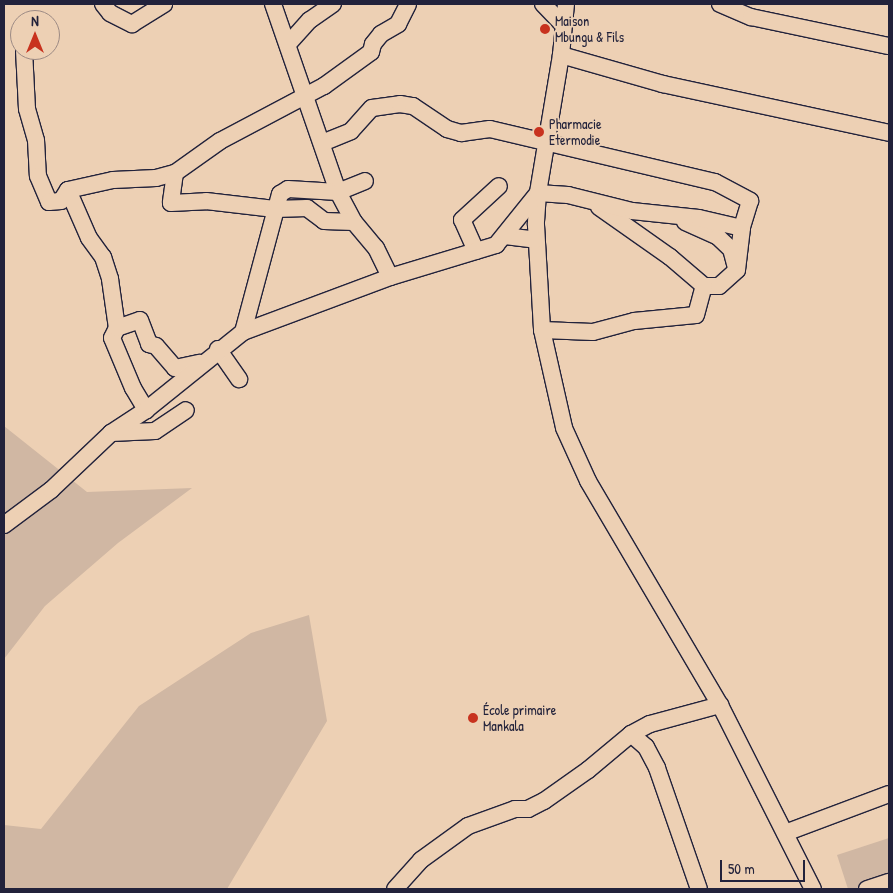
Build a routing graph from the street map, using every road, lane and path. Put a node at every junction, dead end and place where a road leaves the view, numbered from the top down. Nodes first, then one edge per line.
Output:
1 (103, 4) edge
2 (164, 4) edge
3 (273, 4) edge
4 (333, 4) edge
5 (408, 4) edge
6 (543, 4) edge
7 (566, 4) edge
8 (720, 4) edge
9 (562, 24) junction
10 (289, 43) junction
11 (889, 46) edge
12 (562, 55) junction
13 (24, 60) edge
14 (305, 96) junction
15 (889, 132) edge
16 (322, 143) junction
17 (547, 143) junction
18 (175, 173) junction
19 (365, 181) dead end
20 (499, 186) dead end
21 (68, 190) junction
22 (338, 192) junction
23 (538, 193) junction
24 (593, 203) junction
25 (275, 209) junction
26 (660, 214) junction
27 (354, 222) junction
28 (742, 228) junction
29 (505, 236) junction
30 (536, 240) junction
31 (476, 251) junction
32 (737, 270) junction
33 (390, 277) junction
34 (704, 286) junction
35 (117, 328) junction
36 (542, 330) junction
37 (243, 332) junction
38 (218, 349) junction
39 (203, 362) junction
40 (239, 379) dead end
41 (146, 410) junction
42 (186, 410) dead end
43 (111, 433) junction
44 (4, 525) edge
45 (720, 705) junction
46 (631, 734) junction
47 (889, 794) edge
48 (786, 832) junction
49 (889, 882) edge
50 (394, 889) edge
51 (699, 889) edge
52 (813, 889) edge
53 (868, 889) edge

1 - 2 street
3 - 10 street
4 - 10 street
5 - 14 street
6 - 9 street
7 - 9 street
8 - 11 street
9 - 12 street
10 - 14 street
12 - 15 street
12 - 17 street
13 - 21 street
14 - 16 street
14 - 18 street
16 - 17 street
16 - 22 street
17 - 23 street
17 - 28 street
18 - 21 street
18 - 25 street
19 - 22 street
20 - 31 street
21 - 35 street
22 - 25 street
22 - 27 street
23 - 24 street
23 - 29 street
23 - 30 street
24 - 26 street
24 - 34 street
25 - 27 street
25 - 37 street
26 - 28 street
26 - 32 street
27 - 33 street
28 - 32 street
29 - 30 street
29 - 31 street
30 - 36 street
31 - 33 street
32 - 34 street
33 - 37 street
34 - 36 street
35 - 39 street
35 - 41 street
36 - 45 street
37 - 38 street
38 - 39 street
38 - 40 street
39 - 41 street
41 - 43 street
42 - 43 street
43 - 44 street
45 - 46 street
45 - 48 street
46 - 50 street
46 - 51 street
47 - 48 street
48 - 52 street
49 - 53 street

